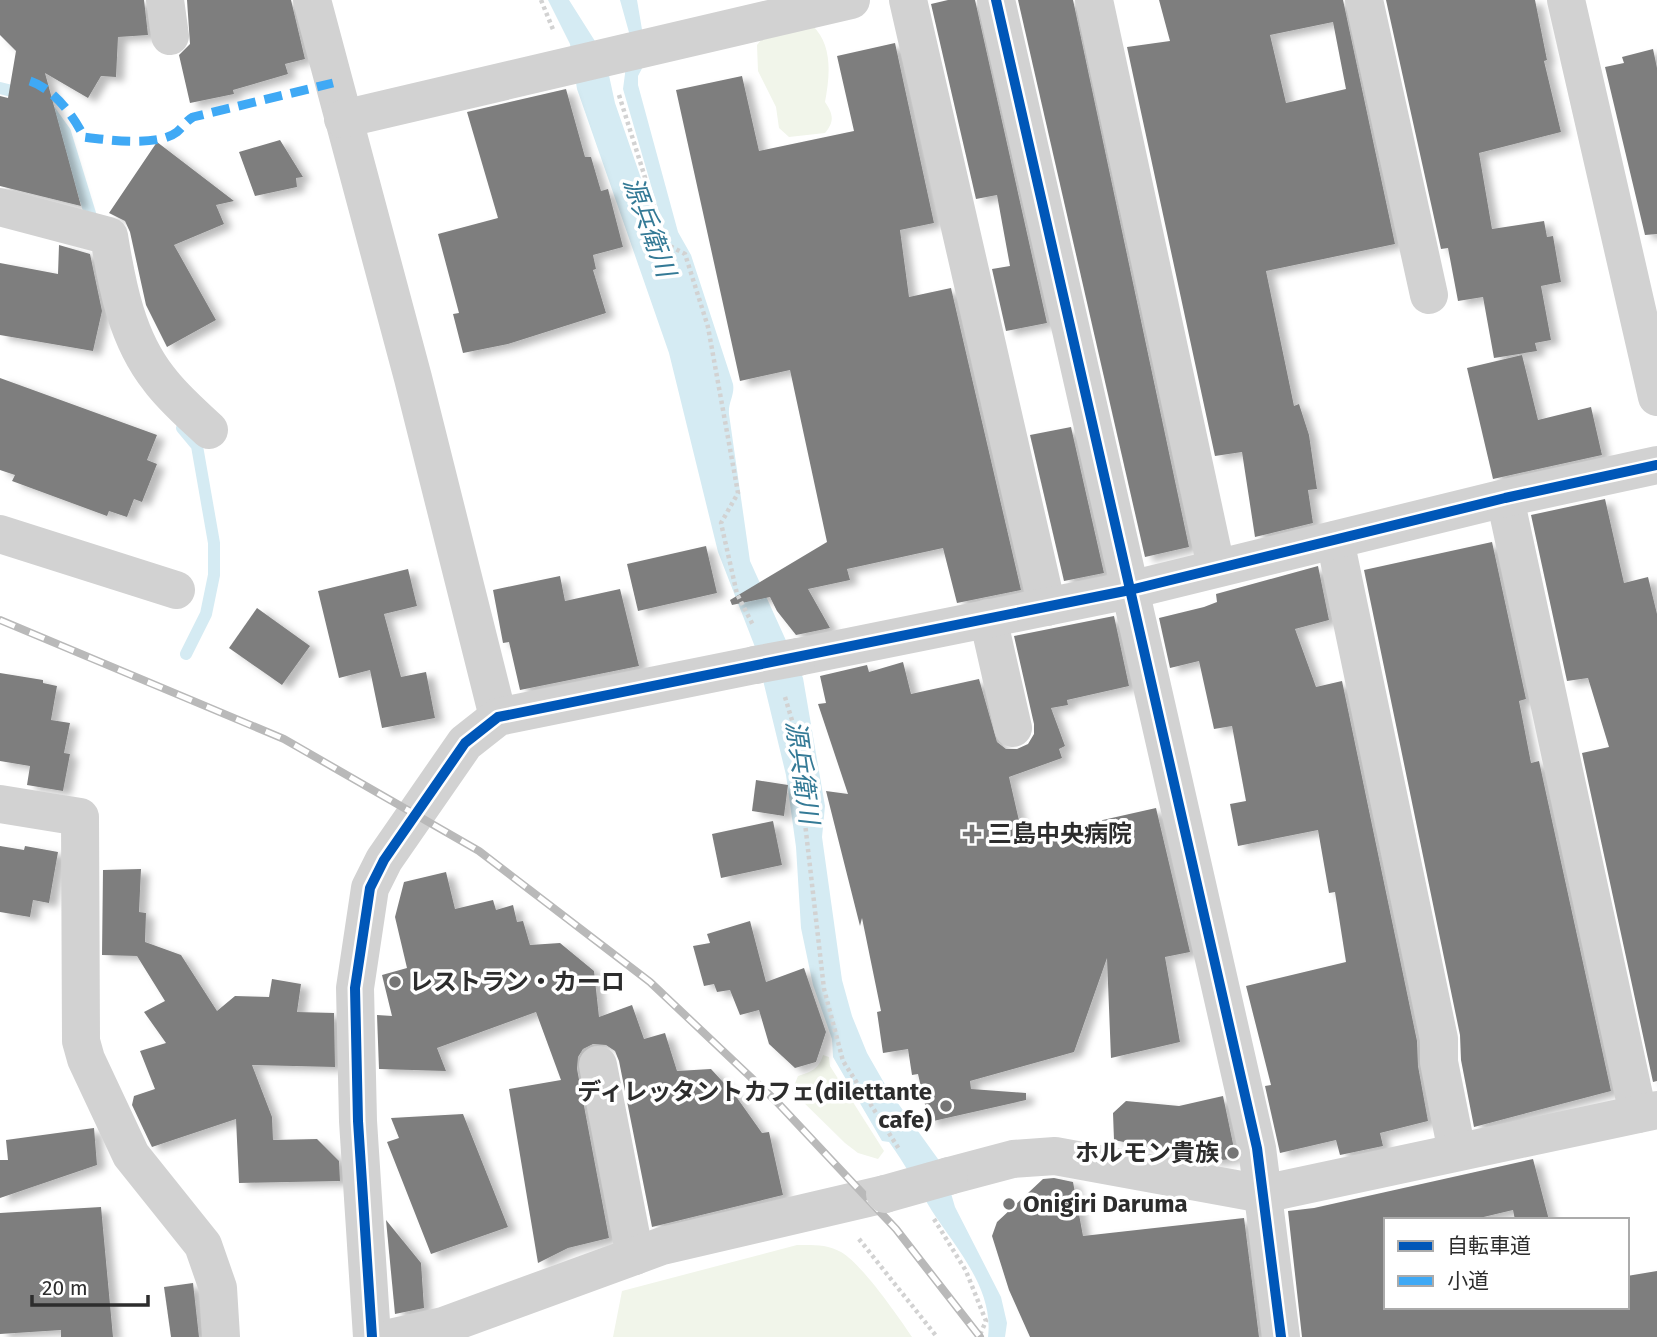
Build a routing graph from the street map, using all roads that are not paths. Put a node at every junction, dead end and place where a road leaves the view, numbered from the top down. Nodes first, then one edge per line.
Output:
1 (312, 0) edge
2 (851, 0) edge
3 (908, 0) edge
4 (996, 0) edge
5 (1094, 0) edge
6 (1364, 0) edge
7 (1566, 0) edge
8 (806, 5) edge
9 (343, 120) junction
10 (0, 207) edge
11 (1429, 295) dead end
12 (1657, 397) edge
13 (209, 430) dead end
14 (1657, 465) edge
15 (1505, 498) junction
16 (0, 534) edge
17 (1335, 540) junction
18 (1216, 567) junction
19 (176, 590) dead end
20 (1130, 590) junction
21 (1047, 607) junction
22 (988, 618) junction
23 (498, 717) junction
24 (1013, 728) dead end
25 (0, 804) edge
26 (598, 1065) dead end
27 (1647, 1112) edge
28 (1457, 1152) junction
29 (1263, 1194) junction
30 (635, 1256) junction
31 (444, 1331) edge
32 (221, 1337) edge
33 (372, 1337) edge
34 (394, 1337) edge
35 (1280, 1337) edge

1 - 9 street
2 - 8 street
3 - 21 street
4 - 20 street
5 - 18 street
6 - 11 street
7 - 12 street
8 - 9 street
9 - 23 street
10 - 13 street
14 - 15 street
15 - 17 street
15 - 27 street
16 - 19 street
17 - 18 street
17 - 28 street
18 - 20 street
20 - 21 street
20 - 29 street
21 - 22 street
22 - 23 street, bridge
22 - 24 street
23 - 33 street
25 - 32 street
26 - 30 street
27 - 28 street
28 - 29 street
29 - 30 street, bridge
29 - 35 street
30 - 31 street
31 - 34 street

